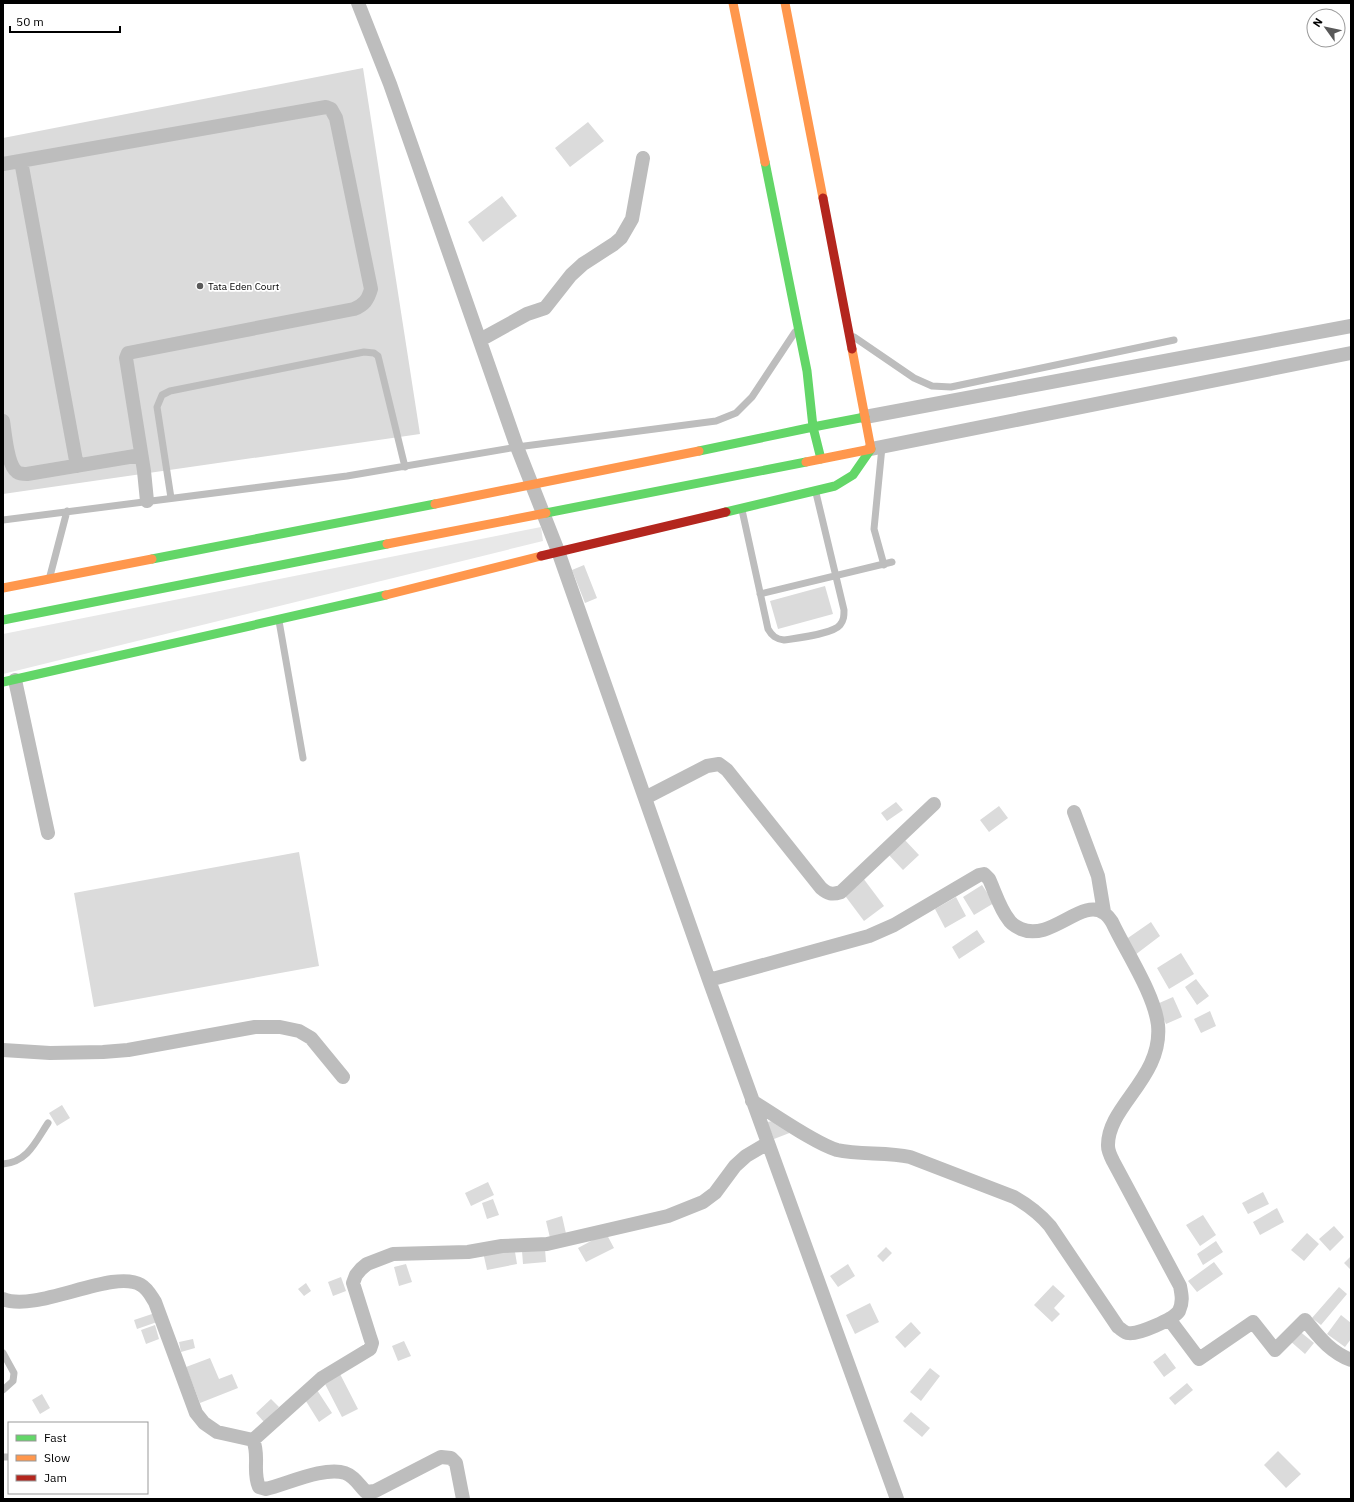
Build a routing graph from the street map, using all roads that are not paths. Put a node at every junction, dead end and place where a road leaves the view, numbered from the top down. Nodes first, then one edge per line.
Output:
1 (358, 3) edge
2 (734, 3) edge
3 (785, 3) edge
4 (643, 158) dead end
5 (21, 161) junction
6 (3, 164) edge
7 (1351, 326) edge
8 (798, 328) junction
9 (850, 335) junction
10 (480, 340) junction
11 (1174, 340) dead end
12 (1351, 353) edge
13 (865, 417) junction
14 (3, 421) edge
15 (813, 427) junction
16 (517, 447) junction
17 (876, 448) junction
18 (141, 455) junction
19 (821, 459) junction
20 (78, 466) junction
21 (405, 466) junction
22 (532, 483) junction
23 (815, 491) junction
24 (171, 498) junction
25 (147, 501) junction
26 (742, 508) junction
27 (67, 511) junction
28 (544, 514) junction
29 (3, 520) edge
30 (558, 551) junction
31 (892, 562) dead end
32 (884, 564) junction
33 (837, 577) junction
34 (50, 578) junction
35 (3, 588) edge
36 (760, 594) junction
37 (279, 619) junction
38 (3, 620) edge
39 (9, 681) edge
40 (303, 758) dead end
41 (646, 798) junction
42 (934, 804) dead end
43 (1074, 812) dead end
44 (48, 833) dead end
45 (1104, 912) junction
46 (708, 980) junction
47 (3, 1050) edge
48 (343, 1076) dead end
49 (752, 1101) junction
50 (48, 1123) dead end
51 (768, 1144) junction
52 (3, 1164) edge
53 (3, 1299) edge
54 (1169, 1319) junction
55 (3, 1353) edge
56 (1351, 1360) edge
57 (3, 1390) edge
58 (253, 1440) junction
59 (463, 1499) edge
60 (897, 1499) edge

1 - 10 street
2 - 8 street
3 - 9 street
4 - 10 street
5 - 6 street
5 - 18 street
5 - 20 street
7 - 13 street
8 - 15 street
8 - 16 lane
9 - 11 lane
9 - 13 street
10 - 16 street
12 - 17 street
13 - 15 street
13 - 17 street
14 - 20 street
15 - 19 street
15 - 22 street
16 - 21 lane
16 - 22 street
17 - 19 street
17 - 23 street
17 - 32 lane
18 - 20 street
18 - 25 street
19 - 28 street
21 - 24 lane
21 - 24 lane
22 - 28 street
22 - 34 street
23 - 26 street
23 - 33 lane
24 - 25 lane
25 - 27 lane
26 - 30 street
26 - 36 lane
27 - 29 lane
27 - 34 lane
28 - 30 street
28 - 38 street
30 - 37 street
30 - 41 street
31 - 32 lane
32 - 33 lane
33 - 36 lane
33 - 36 lane
34 - 35 street
37 - 39 street
37 - 40 lane
39 - 44 street
41 - 42 street
41 - 46 street
43 - 45 street
45 - 46 street
45 - 54 street
46 - 49 street
47 - 48 street
49 - 51 street
49 - 54 street
50 - 52 lane
51 - 58 street
51 - 60 street
53 - 58 street
54 - 56 street
55 - 57 lane
58 - 59 street

